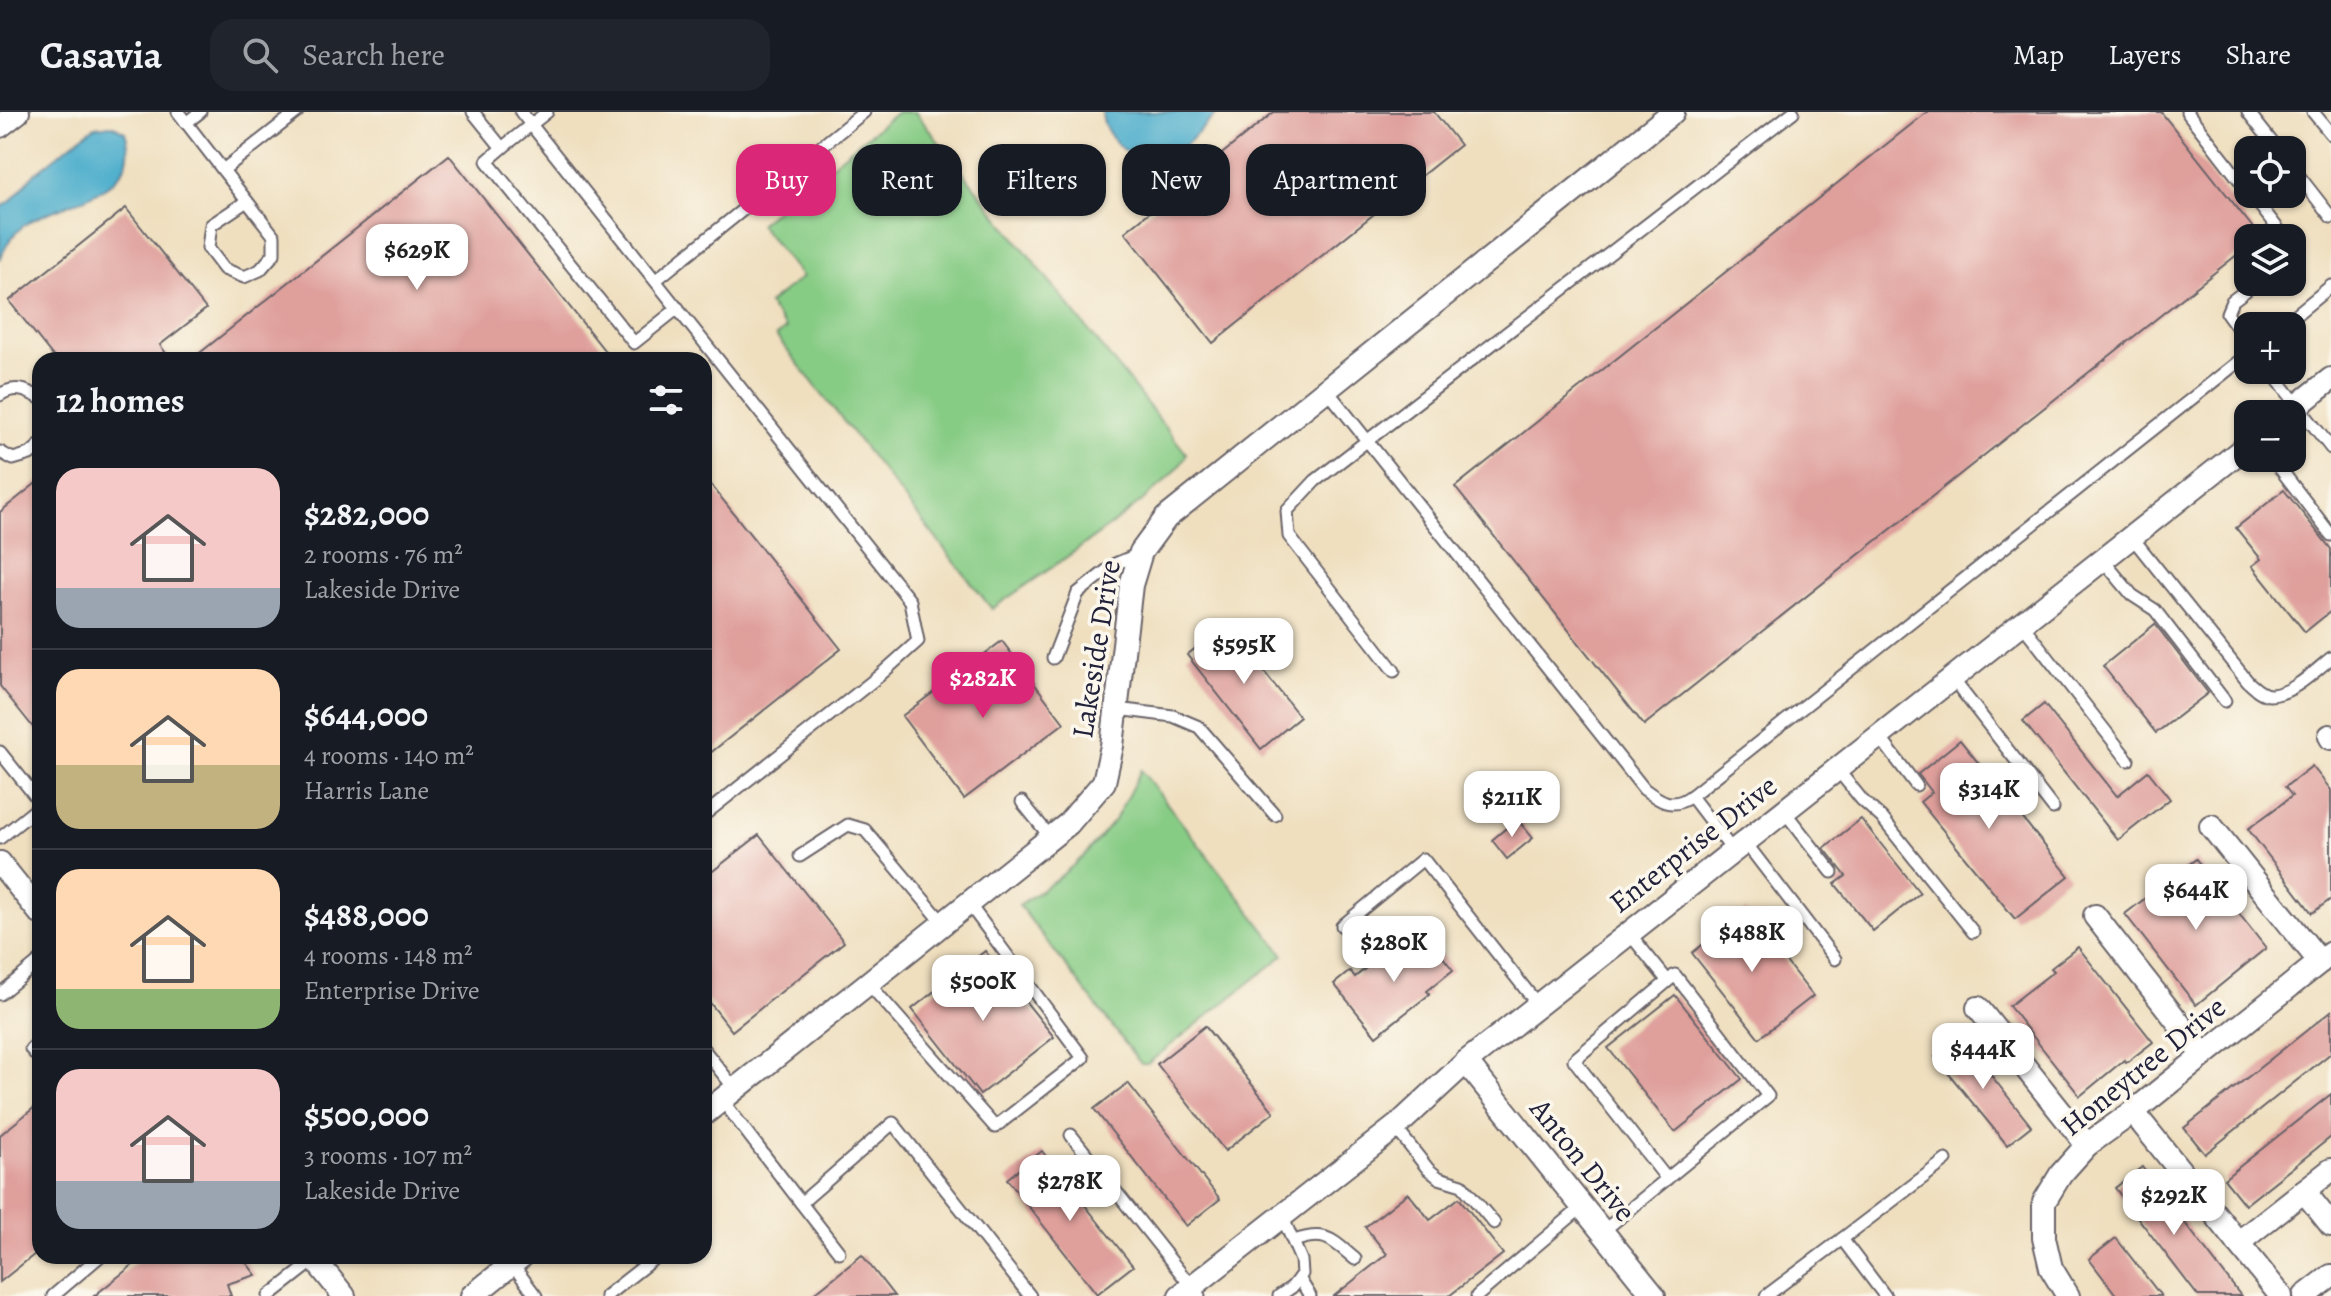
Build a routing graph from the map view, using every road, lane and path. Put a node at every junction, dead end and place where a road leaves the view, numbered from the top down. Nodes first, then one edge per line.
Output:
1 (18, 112) edge
2 (178, 112) edge
3 (200, 112) edge
4 (297, 112) edge
5 (473, 112) edge
6 (521, 112) edge
7 (547, 112) edge
8 (864, 112) edge
9 (1673, 112) edge
10 (1793, 112) edge
11 (2187, 112) edge
12 (2248, 112) edge
13 (2313, 112) edge
14 (186, 123) junction
15 (531, 125) junction
16 (0, 126) edge
17 (2331, 134) edge
18 (2267, 136) edge
19 (502, 148) junction
20 (223, 170) junction
21 (2234, 173) edge
22 (2306, 185) edge
23 (247, 201) junction
24 (2262, 208) edge
25 (2331, 217) edge
26 (2274, 224) edge
27 (656, 280) junction
28 (2331, 286) edge
29 (2239, 296) edge
30 (678, 308) junction
31 (2299, 312) edge
32 (2234, 323) edge
33 (2234, 365) edge
34 (2331, 379) edge
35 (1327, 390) junction
36 (32, 394) edge
37 (0, 395) edge
38 (2305, 400) edge
39 (2306, 423) edge
40 (1368, 440) junction
41 (2331, 448) edge
42 (0, 452) edge
43 (32, 452) edge
44 (2234, 456) edge
45 (2283, 472) edge
46 (2331, 535) edge
47 (2131, 536) junction
48 (1141, 553) junction
49 (2102, 559) junction
50 (2021, 623) junction
51 (1053, 658) dead end
52 (2331, 658) edge
53 (1394, 671) dead end
54 (1952, 678) junction
55 (2225, 701) dead end
56 (1117, 709) junction
57 (1879, 736) junction
58 (0, 752) edge
59 (2128, 760) dead end
60 (1837, 769) junction
61 (1916, 785) dead end
62 (32, 794) edge
63 (1691, 796) junction
64 (1022, 802) dead end
65 (2053, 808) dead end
66 (712, 809) edge
67 (32, 811) edge
68 (1784, 811) junction
69 (1275, 815) dead end
70 (2211, 826) dead end
71 (0, 838) edge
72 (1051, 838) junction
73 (1739, 846) junction
74 (800, 856) dead end
75 (0, 863) edge
76 (1832, 872) dead end
77 (32, 903) edge
78 (969, 904) junction
79 (2095, 916) dead end
80 (944, 924) junction
81 (1342, 926) dead end
82 (1973, 932) dead end
83 (1629, 933) junction
84 (2326, 958) edge
85 (1835, 959) dead end
86 (32, 968) edge
87 (1667, 980) junction
88 (868, 983) junction
89 (0, 994) edge
90 (1538, 1005) junction
91 (1978, 1008) dead end
92 (2203, 1054) junction
93 (1466, 1062) junction
94 (712, 1064) edge
95 (729, 1095) junction
96 (712, 1108) edge
97 (2133, 1112) junction
98 (1395, 1127) junction
99 (1071, 1135) dead end
100 (2087, 1145) junction
101 (1946, 1160) dead end
102 (2331, 1170) edge
103 (1667, 1179) junction
104 (2304, 1191) junction
105 (801, 1203) junction
106 (1582, 1207) junction
107 (1282, 1216) junction
108 (1494, 1223) dead end
109 (2331, 1225) edge
110 (1602, 1232) junction
111 (1842, 1239) junction
112 (1294, 1241) junction
113 (2238, 1243) junction
114 (839, 1252) dead end
115 (1355, 1259) dead end
116 (91, 1264) edge
117 (307, 1264) edge
118 (319, 1264) edge
119 (512, 1264) edge
120 (519, 1264) edge
121 (647, 1264) edge
122 (2331, 1276) edge
123 (1295, 1283) junction
124 (1190, 1293) edge
125 (1646, 1293) edge
126 (53, 1296) edge
127 (269, 1296) edge
128 (344, 1296) edge
129 (472, 1296) edge
130 (536, 1296) edge
131 (606, 1296) edge
132 (1030, 1296) edge
133 (1279, 1296) edge
134 (1310, 1296) edge
135 (1477, 1296) edge
136 (1766, 1296) edge
137 (1885, 1296) edge
138 (2068, 1296) edge
139 (2281, 1296) edge
140 (2305, 1296) edge

1 - 16 street
2 - 14 lane
3 - 14 lane
4 - 20 lane
5 - 19 lane
6 - 15 lane
7 - 15 lane
8 - 27 lane
9 - 35 street, Lakeside Drive
10 - 40 lane
11 - 21 lane
12 - 18 lane
13 - 17 lane
14 - 20 lane
15 - 19 lane
15 - 27 lane
19 - 30 lane
20 - 23 lane
22 - 25 lane
23 - 23 lane
24 - 26 lane
27 - 30 lane
28 - 31 lane
29 - 32 lane
30 - 66 lane
33 - 63 lane
34 - 38 street
35 - 40 lane
35 - 48 street, Lakeside Drive
36 - 37 lane
39 - 41 lane
40 - 53 lane
40 - 63 lane
42 - 43 lane
44 - 47 street, Enterprise Drive
45 - 46 lane
47 - 49 street, Enterprise Drive
47 - 52 lane
48 - 51 lane
48 - 56 street, Lakeside Drive
49 - 50 street, Enterprise Drive
49 - 55 lane
50 - 54 street, Enterprise Drive
50 - 59 lane
54 - 57 street, Enterprise Drive
54 - 65 lane
56 - 69 lane
56 - 72 street, Lakeside Drive
57 - 60 street, Enterprise Drive
57 - 61 lane
58 - 62 lane
60 - 68 street, Enterprise Drive
60 - 82 lane
63 - 73 lane
64 - 72 lane
67 - 71 lane
68 - 73 street, Enterprise Drive
68 - 76 lane
70 - 84 street
72 - 78 street, Lakeside Drive
73 - 83 street, Enterprise Drive
73 - 85 lane
74 - 80 lane
75 - 77 street
78 - 80 street, Lakeside Drive
78 - 88 lane
79 - 92 street
80 - 88 street, Lakeside Drive
81 - 90 lane
83 - 87 lane
83 - 90 street, Enterprise Drive
84 - 92 street, Honeytree Drive
86 - 89 lane
87 - 103 lane
87 - 103 lane
88 - 95 street, Lakeside Drive
90 - 93 street, Enterprise Drive
91 - 100 street
92 - 97 street, Honeytree Drive
93 - 98 street, Enterprise Drive
93 - 106 street, Anton Drive
94 - 95 lane
95 - 96 street, Lakeside Drive
95 - 105 lane
97 - 100 street, Honeytree Drive
97 - 113 street
98 - 107 street, Enterprise Drive
98 - 108 lane
99 - 124 lane
100 - 138 street, Honeytree Drive
101 - 111 lane
102 - 104 street
103 - 110 lane
104 - 109 street
104 - 113 street
105 - 114 lane
105 - 132 lane
106 - 110 street, Anton Drive
106 - 135 lane
107 - 112 lane
107 - 124 street, Enterprise Drive
110 - 125 street, Anton Drive
111 - 136 lane
111 - 137 lane
112 - 115 lane
112 - 123 lane
113 - 139 street
116 - 126 lane
117 - 127 lane
118 - 128 street
119 - 129 street
120 - 130 lane
121 - 131 lane
122 - 140 street
123 - 133 lane
123 - 134 lane

